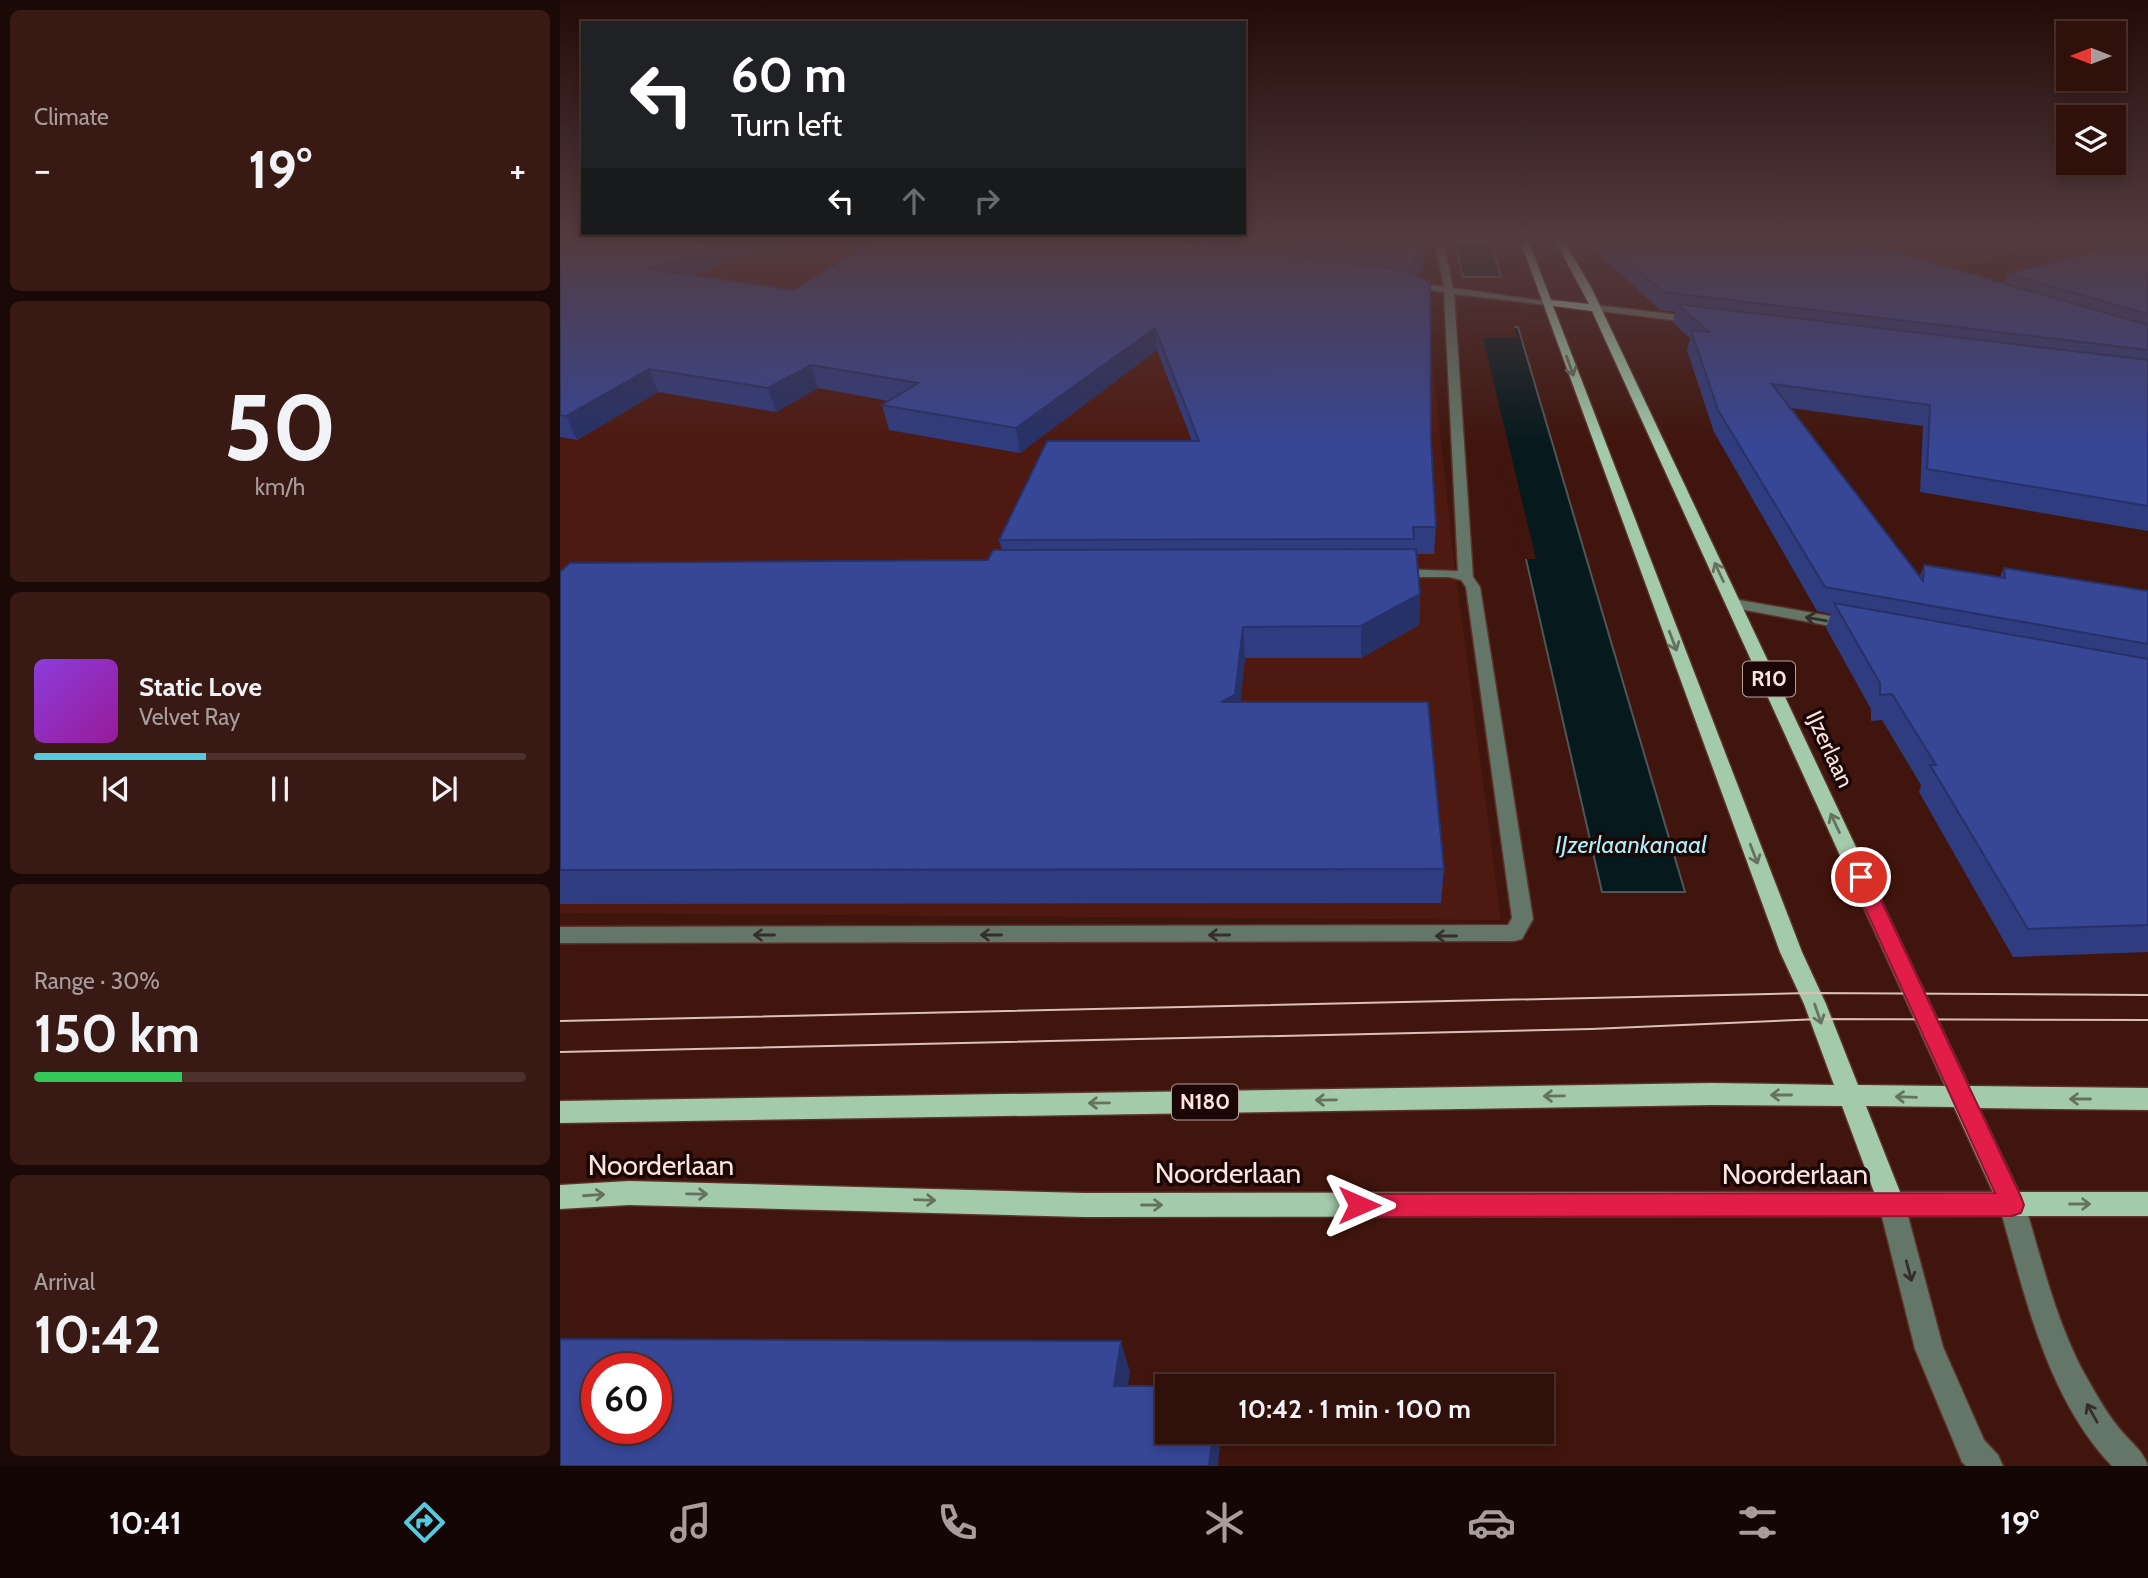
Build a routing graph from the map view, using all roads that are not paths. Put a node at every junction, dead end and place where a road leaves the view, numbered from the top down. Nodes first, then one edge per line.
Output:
1 (1450, 308) edge
2 (1548, 308) edge
3 (1595, 308) edge
4 (1599, 308) edge
5 (1714, 322) edge
6 (1380, 573) edge
7 (1466, 577) junction
8 (1734, 604) junction
9 (1862, 627) edge
10 (560, 935) edge
11 (1850, 1095) junction
12 (1963, 1098) junction
13 (2148, 1099) edge
14 (560, 1112) edge
15 (560, 1197) edge
16 (2148, 1204) edge
17 (1892, 1205) junction
18 (2012, 1205) junction
19 (1987, 1466) edge
20 (2133, 1466) edge

1 - 7 street
2 -> 11 main road
8 -> 3 main road, IJzerlaan / R10
4 - 5 street
6 - 7 street
7 -> 10 street
9 -> 8 street
12 -> 8 main road, IJzerlaan / R10
12 -> 11 main road
11 -> 14 main road, N180
11 - 17 main road
13 -> 12 main road
12 - 18 main road, R10
15 -> 17 main road, Noorderlaan
18 -> 16 main road, Noorderlaan
17 - 18 main road, Noorderlaan
17 -> 19 street
20 -> 18 street

